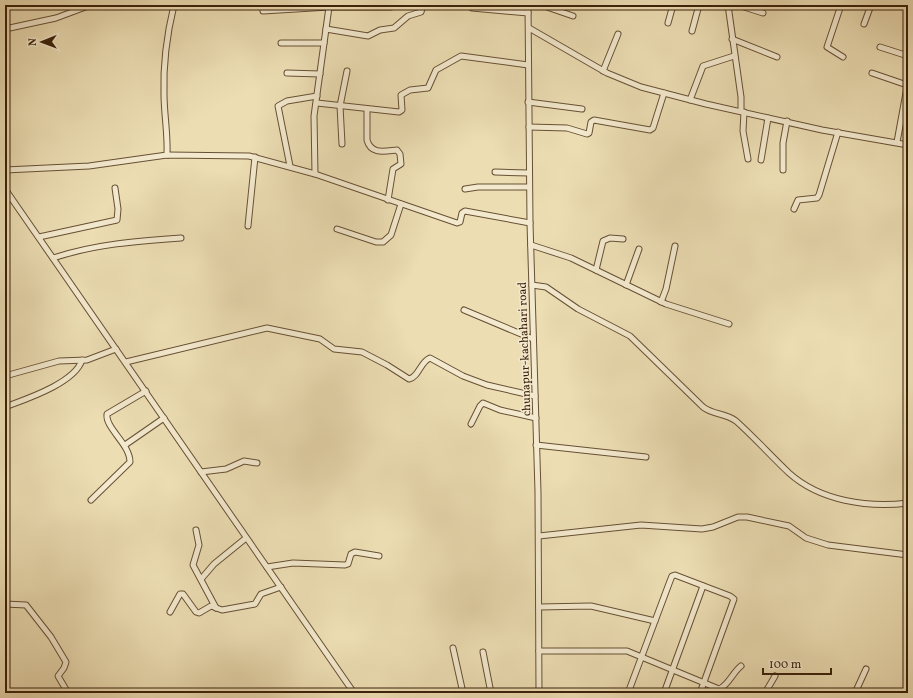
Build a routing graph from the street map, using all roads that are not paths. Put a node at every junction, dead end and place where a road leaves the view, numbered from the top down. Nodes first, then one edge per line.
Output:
1 (91, 5) edge
2 (174, 5) edge
3 (423, 5) edge
4 (528, 5) edge
5 (541, 5) edge
6 (674, 5) edge
7 (698, 5) edge
8 (728, 5) edge
9 (738, 5) edge
10 (841, 5) edge
11 (871, 5) edge
12 (329, 7) junction
13 (391, 7) dead end
14 (472, 8) dead end
15 (263, 11) dead end
16 (528, 13) junction
17 (763, 13) dead end
18 (573, 16) dead end
19 (668, 23) dead end
20 (864, 24) dead end
21 (528, 28) junction
22 (5, 29) edge
23 (326, 30) junction
24 (692, 31) dead end
25 (618, 34) dead end
26 (732, 39) junction
27 (281, 42) dead end
28 (324, 43) junction
29 (880, 47) dead end
30 (734, 56) junction
31 (908, 56) edge
32 (843, 57) dead end
33 (777, 58) dead end
34 (528, 65) junction
35 (347, 71) dead end
36 (603, 71) junction
37 (287, 73) dead end
38 (872, 73) dead end
39 (320, 74) junction
40 (908, 84) edge
41 (664, 93) junction
42 (317, 96) junction
43 (690, 100) junction
44 (528, 102) junction
45 (317, 103) junction
46 (340, 106) junction
47 (367, 109) junction
48 (582, 109) dead end
49 (742, 112) junction
50 (768, 118) junction
51 (787, 121) junction
52 (529, 127) junction
53 (838, 132) junction
54 (897, 142) junction
55 (342, 144) dead end
56 (908, 145) edge
57 (167, 155) junction
58 (255, 157) junction
59 (748, 159) dead end
60 (761, 160) dead end
61 (290, 166) junction
62 (5, 170) edge
63 (782, 170) dead end
64 (495, 172) dead end
65 (529, 172) junction
66 (315, 174) junction
67 (530, 187) junction
68 (115, 188) dead end
69 (5, 189) edge
70 (465, 189) dead end
71 (388, 200) junction
72 (401, 204) junction
73 (794, 209) dead end
74 (530, 223) junction
75 (248, 226) dead end
76 (337, 229) dead end
77 (39, 237) junction
78 (181, 238) dead end
79 (623, 239) dead end
80 (531, 245) junction
81 (675, 246) dead end
82 (639, 249) dead end
83 (53, 258) junction
84 (596, 270) junction
85 (532, 285) junction
86 (626, 285) junction
87 (661, 302) junction
88 (464, 310) dead end
89 (729, 324) dead end
90 (534, 339) junction
91 (116, 349) junction
92 (82, 360) junction
93 (126, 362) junction
94 (5, 376) edge
95 (146, 391) junction
96 (536, 396) junction
97 (5, 407) edge
98 (164, 418) junction
99 (536, 418) junction
100 (471, 424) dead end
101 (125, 445) junction
102 (536, 445) junction
103 (646, 457) dead end
104 (257, 463) dead end
105 (201, 472) junction
106 (91, 500) dead end
107 (908, 503) edge
108 (196, 530) dead end
109 (538, 536) junction
110 (246, 538) junction
111 (908, 555) edge
112 (379, 556) dead end
113 (267, 567) junction
114 (202, 578) junction
115 (703, 586) junction
116 (281, 587) junction
117 (5, 604) edge
118 (539, 607) junction
119 (216, 608) junction
120 (170, 612) dead end
121 (655, 621) junction
122 (453, 648) dead end
123 (539, 651) junction
124 (483, 652) dead end
125 (642, 656) junction
126 (741, 666) dead end
127 (673, 669) junction
128 (866, 669) dead end
129 (775, 676) dead end
130 (704, 682) junction
131 (68, 693) edge
132 (354, 693) edge
133 (463, 693) edge
134 (491, 693) edge
135 (539, 693) edge
136 (628, 693) edge
137 (664, 693) edge
138 (700, 693) edge
139 (765, 693) edge
140 (855, 693) edge

1 - 22 street
2 - 57 street
3 - 23 street
4 - 16 street, chunapur-kachahari road
5 - 18 street
6 - 19 street
7 - 24 street
8 - 26 street
9 - 17 street
10 - 32 street
11 - 20 street
12 - 13 street
12 - 15 street
12 - 23 street
14 - 16 street
16 - 21 street, chunapur-kachahari road
21 - 34 street, chunapur-kachahari road
21 - 36 street
23 - 28 street
25 - 36 street
26 - 30 street
26 - 33 street
27 - 28 street
28 - 39 street
29 - 31 street
30 - 43 street
30 - 49 street
34 - 44 street, chunapur-kachahari road
34 - 47 street
35 - 46 street
36 - 41 street
37 - 39 street
38 - 40 street
39 - 42 street
40 - 54 street
41 - 43 street
41 - 52 street
42 - 45 street
42 - 61 street
43 - 49 street
44 - 48 street
44 - 52 street, chunapur-kachahari road
45 - 46 street
45 - 66 street
46 - 47 street
46 - 55 street
47 - 71 street
49 - 50 street
49 - 59 street
50 - 51 street
50 - 60 street
51 - 53 street
51 - 63 street
52 - 65 street, chunapur-kachahari road
53 - 54 street
53 - 73 street
54 - 56 street
57 - 58 street
57 - 62 street
58 - 61 street
58 - 75 street
61 - 66 street
64 - 65 street
65 - 67 street, chunapur-kachahari road
66 - 71 street
67 - 70 street
67 - 74 street, chunapur-kachahari road
68 - 77 street
69 - 77 street
71 - 72 street
72 - 74 street
72 - 76 street
74 - 80 street, chunapur-kachahari road
77 - 83 street
78 - 83 street
79 - 84 street
80 - 84 street
80 - 85 street, chunapur-kachahari road
81 - 87 street
82 - 86 street
83 - 91 street
84 - 86 street
85 - 90 street, chunapur-kachahari road
85 - 107 street
86 - 87 street
87 - 89 street
88 - 90 street
90 - 96 street, chunapur-kachahari road
91 - 92 street
91 - 93 street
92 - 94 street
92 - 97 street
93 - 95 street
93 - 96 street
95 - 98 street
95 - 101 street
96 - 99 street, chunapur-kachahari road
98 - 101 street
98 - 105 street
99 - 100 street
99 - 102 street, chunapur-kachahari road
101 - 106 street
102 - 103 street
102 - 109 street, chunapur-kachahari road
104 - 105 street
105 - 110 street
108 - 114 street
109 - 111 street
109 - 118 street, chunapur-kachahari road
110 - 113 street
110 - 114 street
112 - 113 street
113 - 116 street
114 - 119 street
115 - 121 street
115 - 127 street
115 - 130 street
116 - 119 street
116 - 132 street
117 - 131 street
118 - 121 street
118 - 123 street, chunapur-kachahari road
119 - 120 street
121 - 125 street
122 - 133 street
123 - 125 street
123 - 135 street, chunapur-kachahari road
124 - 134 street
125 - 127 street
125 - 136 street
126 - 130 street
127 - 130 street
127 - 137 street
128 - 140 street
129 - 139 street
130 - 138 street

